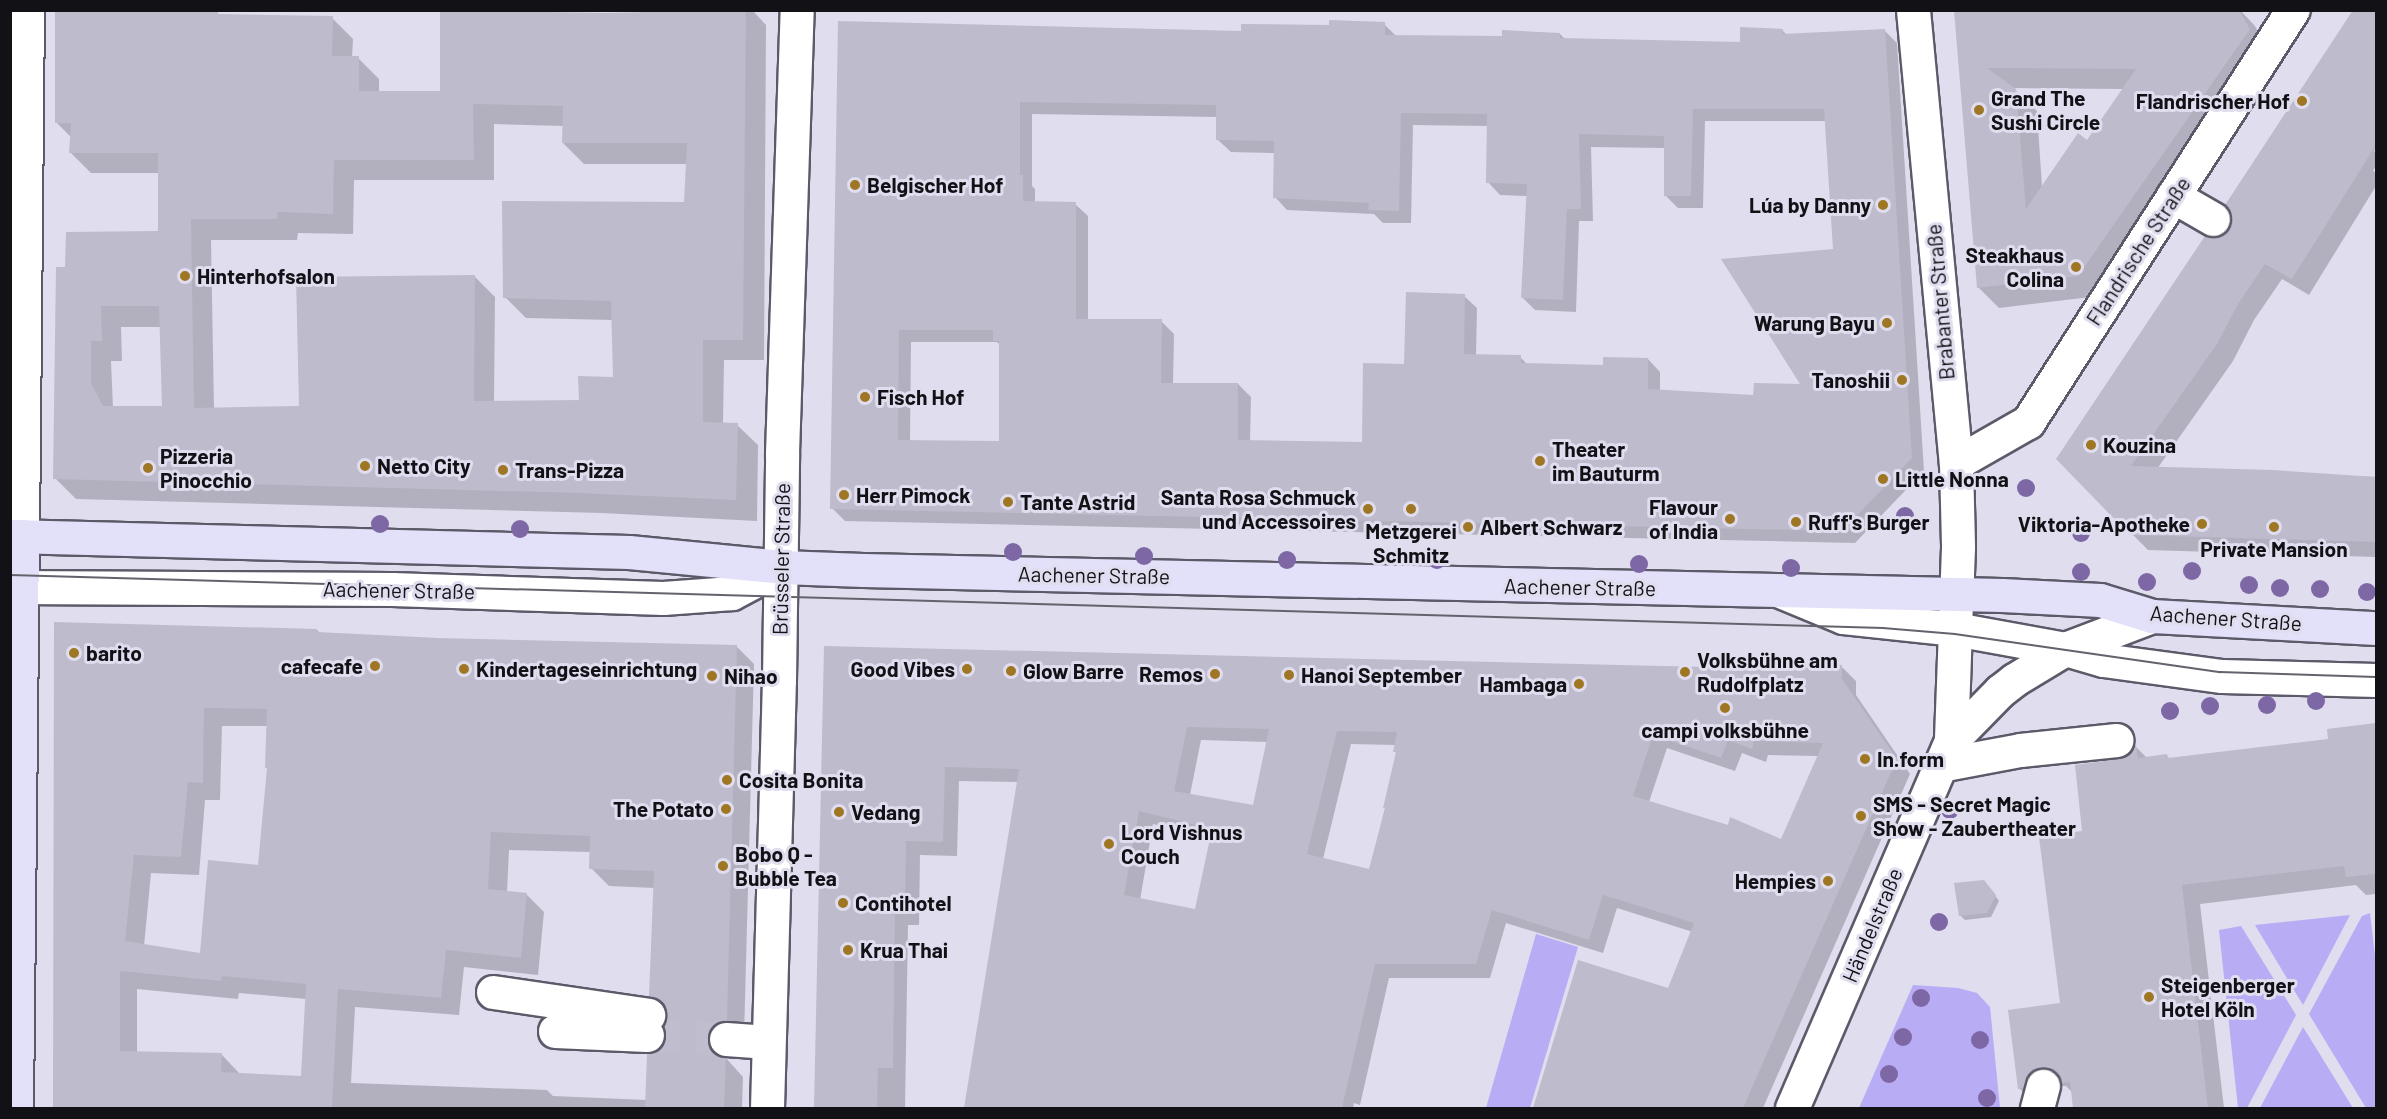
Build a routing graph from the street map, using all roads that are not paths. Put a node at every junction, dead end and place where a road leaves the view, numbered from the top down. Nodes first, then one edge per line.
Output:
1 (27, 10) edge
2 (797, 10) edge
3 (1913, 10) edge
4 (2293, 10) edge
5 (2173, 196) junction
6 (2213, 219) dead end
7 (1956, 463) junction
8 (16, 536) edge
9 (781, 567) junction
10 (16, 587) edge
11 (1780, 591) junction
12 (1957, 593) junction
13 (2152, 616) junction
14 (2376, 628) edge
15 (1955, 629) junction
16 (2065, 649) junction
17 (2376, 680) edge
18 (2116, 740) dead end
19 (1946, 753) junction
20 (493, 992) dead end
21 (727, 1028) tunnel mouth
22 (555, 1031) dead end
23 (768, 1031) junction
24 (16, 1108) edge
25 (767, 1108) edge
26 (1792, 1108) edge

1 - 8 street
2 - 9 street, Brüsseler Straße
3 - 7 street, Brabanter Straße
4 - 5 street, Flandrische Straße
5 - 6 street
5 - 7 street, Flandrische Straße
7 - 12 street, Brabanter Straße
8 - 9 main road, Aachener Straße
8 - 10 main road
9 - 10 street, Aachener Straße
9 - 11 main road, Aachener Straße
9 - 23 street, Brüsseler Straße
10 - 24 main road
11 - 12 main road, Aachener Straße
11 - 15 street
12 - 13 main road, Aachener Straße
12 - 15 street, Händelstraße
13 - 14 main road, Aachener Straße
13 - 16 street, Händelstraße
15 - 16 street
15 - 19 street, Händelstraße
16 - 17 street
16 - 19 street, Händelstraße
18 - 19 street
19 - 26 street, Händelstraße
20 - 22 street
21 - 23 street
23 - 25 street, Brüsseler Straße

